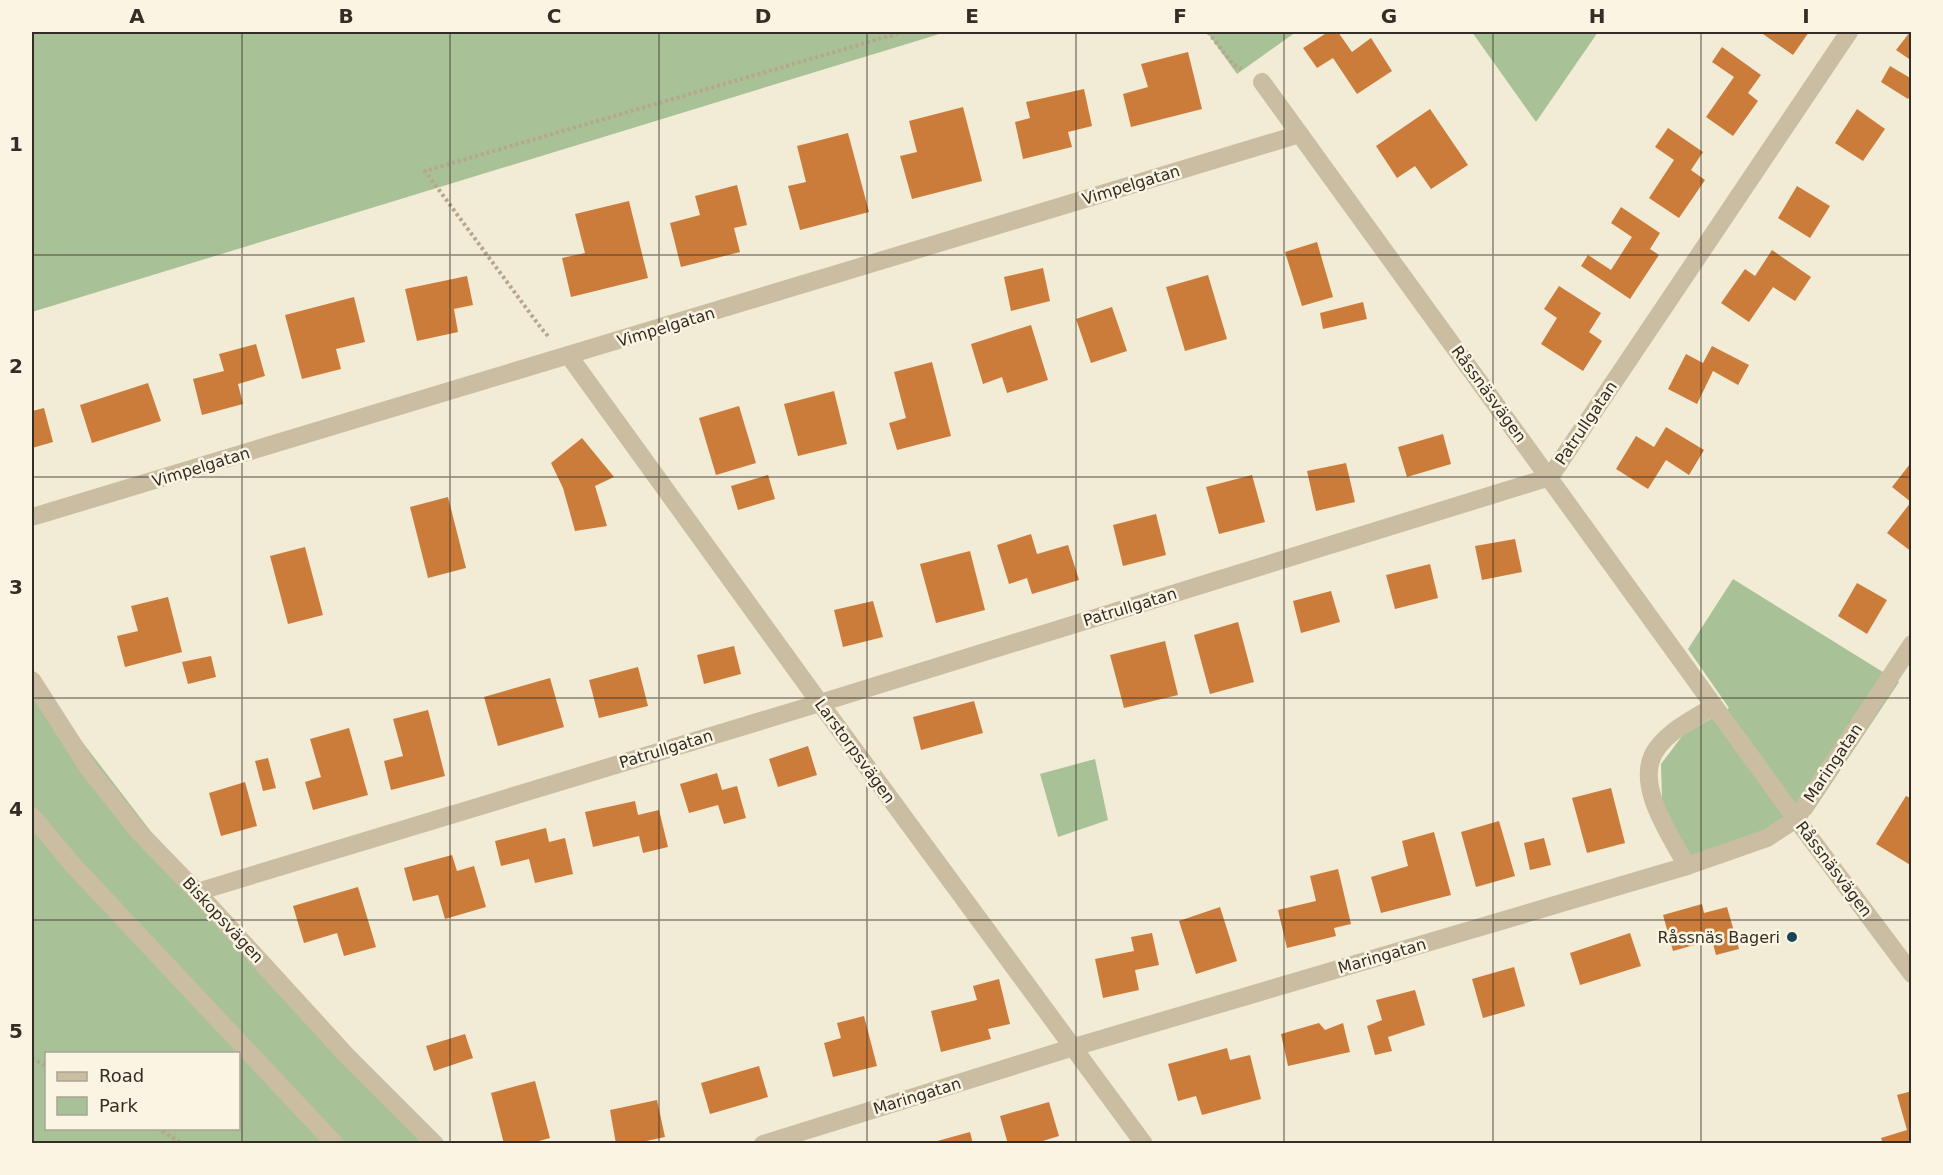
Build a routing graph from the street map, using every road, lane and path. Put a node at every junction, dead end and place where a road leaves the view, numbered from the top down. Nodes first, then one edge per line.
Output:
1 (903, 32) edge
2 (1208, 32) edge
3 (1849, 32) edge
4 (1262, 82) joint
5 (1300, 134) junction
6 (569, 356) junction
7 (1550, 477) junction
8 (32, 517) edge
9 (1911, 644) edge
10 (32, 680) edge
11 (820, 702) junction
12 (1714, 706) junction
13 (32, 816) edge
14 (1796, 819) junction
15 (1687, 866) junction
16 (197, 892) junction
17 (1911, 974) edge
18 (1074, 1047) junction
19 (160, 1130) edge
20 (183, 1143) edge
21 (335, 1143) edge
22 (435, 1143) edge
23 (763, 1143) edge
24 (1144, 1143) edge

1 - 6 path
2 - 4 path
3 - 7 street, Patrullgatan
4 - 5 street, Råssnäsvägen
5 - 6 street, Vimpelgatan
5 - 7 street, Råssnäsvägen
6 - 8 street, Vimpelgatan
6 - 11 street, Larstorpsvägen
7 - 11 street, Patrullgatan
7 - 12 street, Råssnäsvägen
9 - 14 street, Maringatan
10 - 16 street, Biskopsvägen
11 - 16 street, Patrullgatan
11 - 18 street, Larstorpsvägen
12 - 14 street, Råssnäsvägen
12 - 15 street
13 - 21 street
14 - 15 street, Maringatan
14 - 17 street, Råssnäsvägen
15 - 18 street, Maringatan
16 - 22 street, Biskopsvägen
18 - 23 street, Maringatan
18 - 24 street, Larstorpsvägen
19 - 20 path

